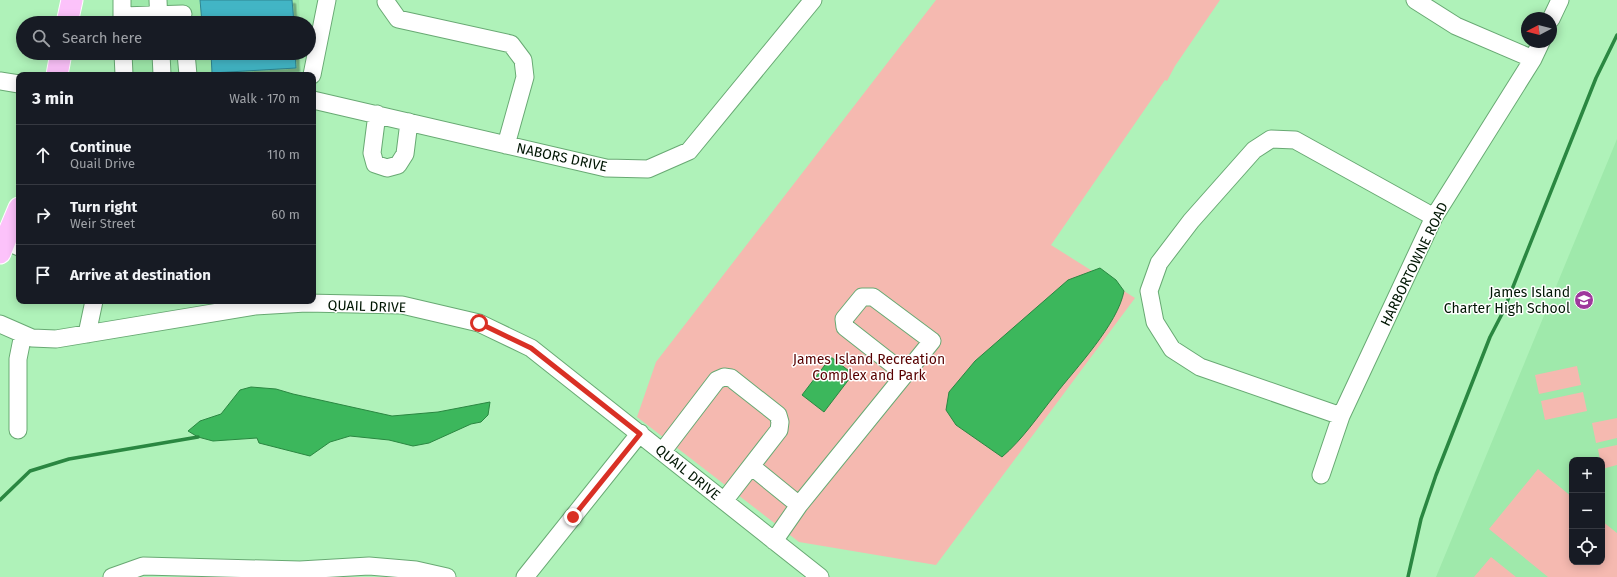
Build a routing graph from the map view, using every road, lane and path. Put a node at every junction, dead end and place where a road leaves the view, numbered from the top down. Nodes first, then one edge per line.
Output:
1 (72, 0) edge
2 (327, 0) edge
3 (813, 0) edge
4 (1415, 0) edge
5 (1560, 0) edge
6 (386, 2) dead end
7 (183, 12) edge
8 (1554, 12) edge
9 (122, 13) edge
10 (158, 13) edge
11 (69, 16) edge
12 (1538, 48) edge
13 (316, 55) edge
14 (1533, 59) junction
15 (60, 60) edge
16 (123, 60) edge
17 (161, 60) edge
18 (187, 60) edge
19 (315, 60) edge
20 (58, 72) edge
21 (124, 72) edge
22 (162, 72) edge
23 (188, 72) edge
24 (313, 72) edge
25 (0, 81) edge
26 (16, 84) edge
27 (316, 101) edge
28 (377, 114) junction
29 (409, 122) junction
30 (506, 145) junction
31 (1434, 217) junction
32 (16, 219) edge
33 (8, 247) edge
34 (316, 303) edge
35 (93, 304) edge
36 (244, 304) edge
37 (212, 307) edge
38 (0, 324) edge
39 (23, 334) junction
40 (87, 334) junction
41 (905, 374) junction
42 (1342, 416) junction
43 (18, 430) dead end
44 (640, 434) junction
45 (662, 452) junction
46 (752, 466) junction
47 (1321, 475) dead end
48 (724, 501) junction
49 (799, 505) junction
50 (774, 540) junction
51 (236, 573) edge
52 (112, 577) edge
53 (446, 577) edge
54 (525, 577) edge
55 (820, 577) edge

1 - 11 main road
2 - 13 street
3 - 30 street, NABORS DRIVE
4 - 14 street
5 - 8 street
6 - 30 street
7 - 10 street
9 - 10 street
12 - 14 street, HARBORTOWNE ROAD
14 - 31 street, HARBORTOWNE ROAD
15 - 20 main road
16 - 21 street
17 - 22 street
18 - 23 street
19 - 24 street
25 - 26 street
27 - 28 street, NABORS DRIVE
28 - 29 street, NABORS DRIVE
28 - 29 street
29 - 30 street, NABORS DRIVE
31 - 42 street, HARBORTOWNE ROAD
31 - 42 street
32 - 33 main road
34 - 44 street, QUAIL DRIVE
35 - 40 street
36 - 37 street, QUAIL DRIVE
37 - 40 street, QUAIL DRIVE
38 - 39 street, QUAIL DRIVE
39 - 40 street, QUAIL DRIVE
39 - 43 street
41 - 41 street
41 - 49 street
42 - 47 street, HARBORTOWNE ROAD
44 - 45 street, QUAIL DRIVE
44 - 54 street
45 - 46 street
45 - 48 street, QUAIL DRIVE
46 - 48 street
46 - 49 street
48 - 50 street, QUAIL DRIVE
49 - 50 street
50 - 55 street, QUAIL DRIVE
51 - 52 street
51 - 53 street

